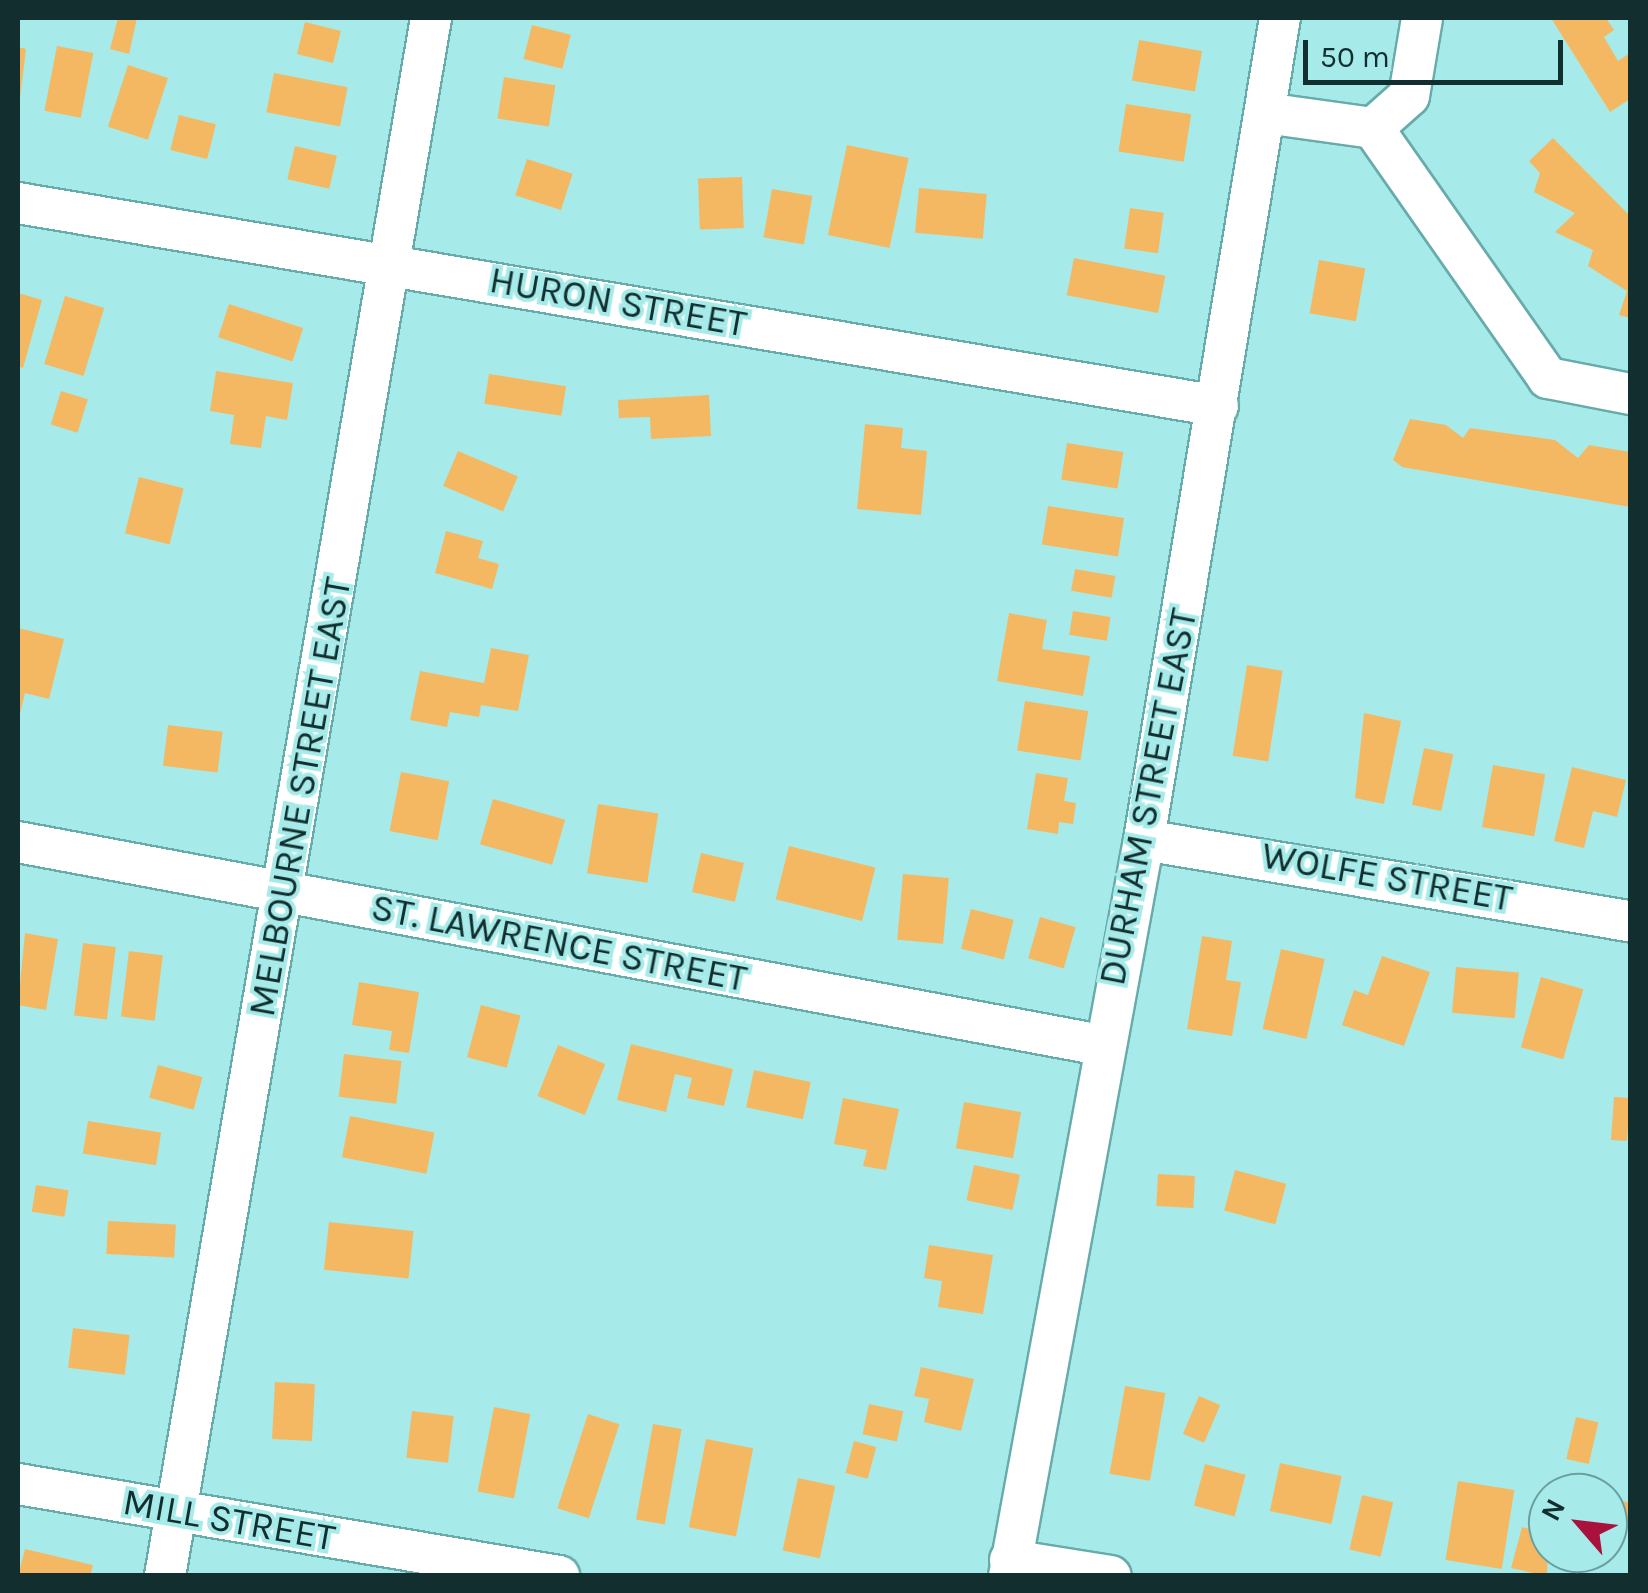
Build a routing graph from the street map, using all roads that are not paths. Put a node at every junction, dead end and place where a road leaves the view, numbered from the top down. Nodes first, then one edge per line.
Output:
1 (431, 18) edge
2 (1280, 18) edge
3 (1422, 18) edge
4 (1265, 113) junction
5 (1374, 128) junction
6 (18, 203) edge
7 (388, 262) junction
8 (1630, 394) edge
9 (1218, 406) junction
10 (1144, 840) junction
11 (18, 842) edge
12 (285, 892) junction
13 (1630, 921) edge
14 (1101, 1046) junction
15 (18, 1484) edge
16 (175, 1512) junction
17 (1009, 1568) edge
18 (165, 1576) edge
19 (560, 1576) edge
20 (1111, 1576) edge

1 - 7 street, MELBOURNE STREET EAST
2 - 4 street, DURHAM STREET EAST
3 - 5 street
4 - 5 street
4 - 9 street, DURHAM STREET EAST
5 - 8 street
6 - 7 street, HURON STREET
7 - 9 street, HURON STREET
7 - 12 street, MELBOURNE STREET EAST
9 - 10 street, DURHAM STREET EAST
10 - 13 street, WOLFE STREET
10 - 14 street, DURHAM STREET EAST
11 - 12 street, ST. LAWRENCE STREET
12 - 14 street, ST. LAWRENCE STREET
12 - 16 street, MELBOURNE STREET EAST
14 - 17 street, DURHAM STREET EAST
15 - 16 street, MILL STREET
16 - 18 street, MELBOURNE STREET EAST
16 - 19 street, MILL STREET
17 - 20 street

